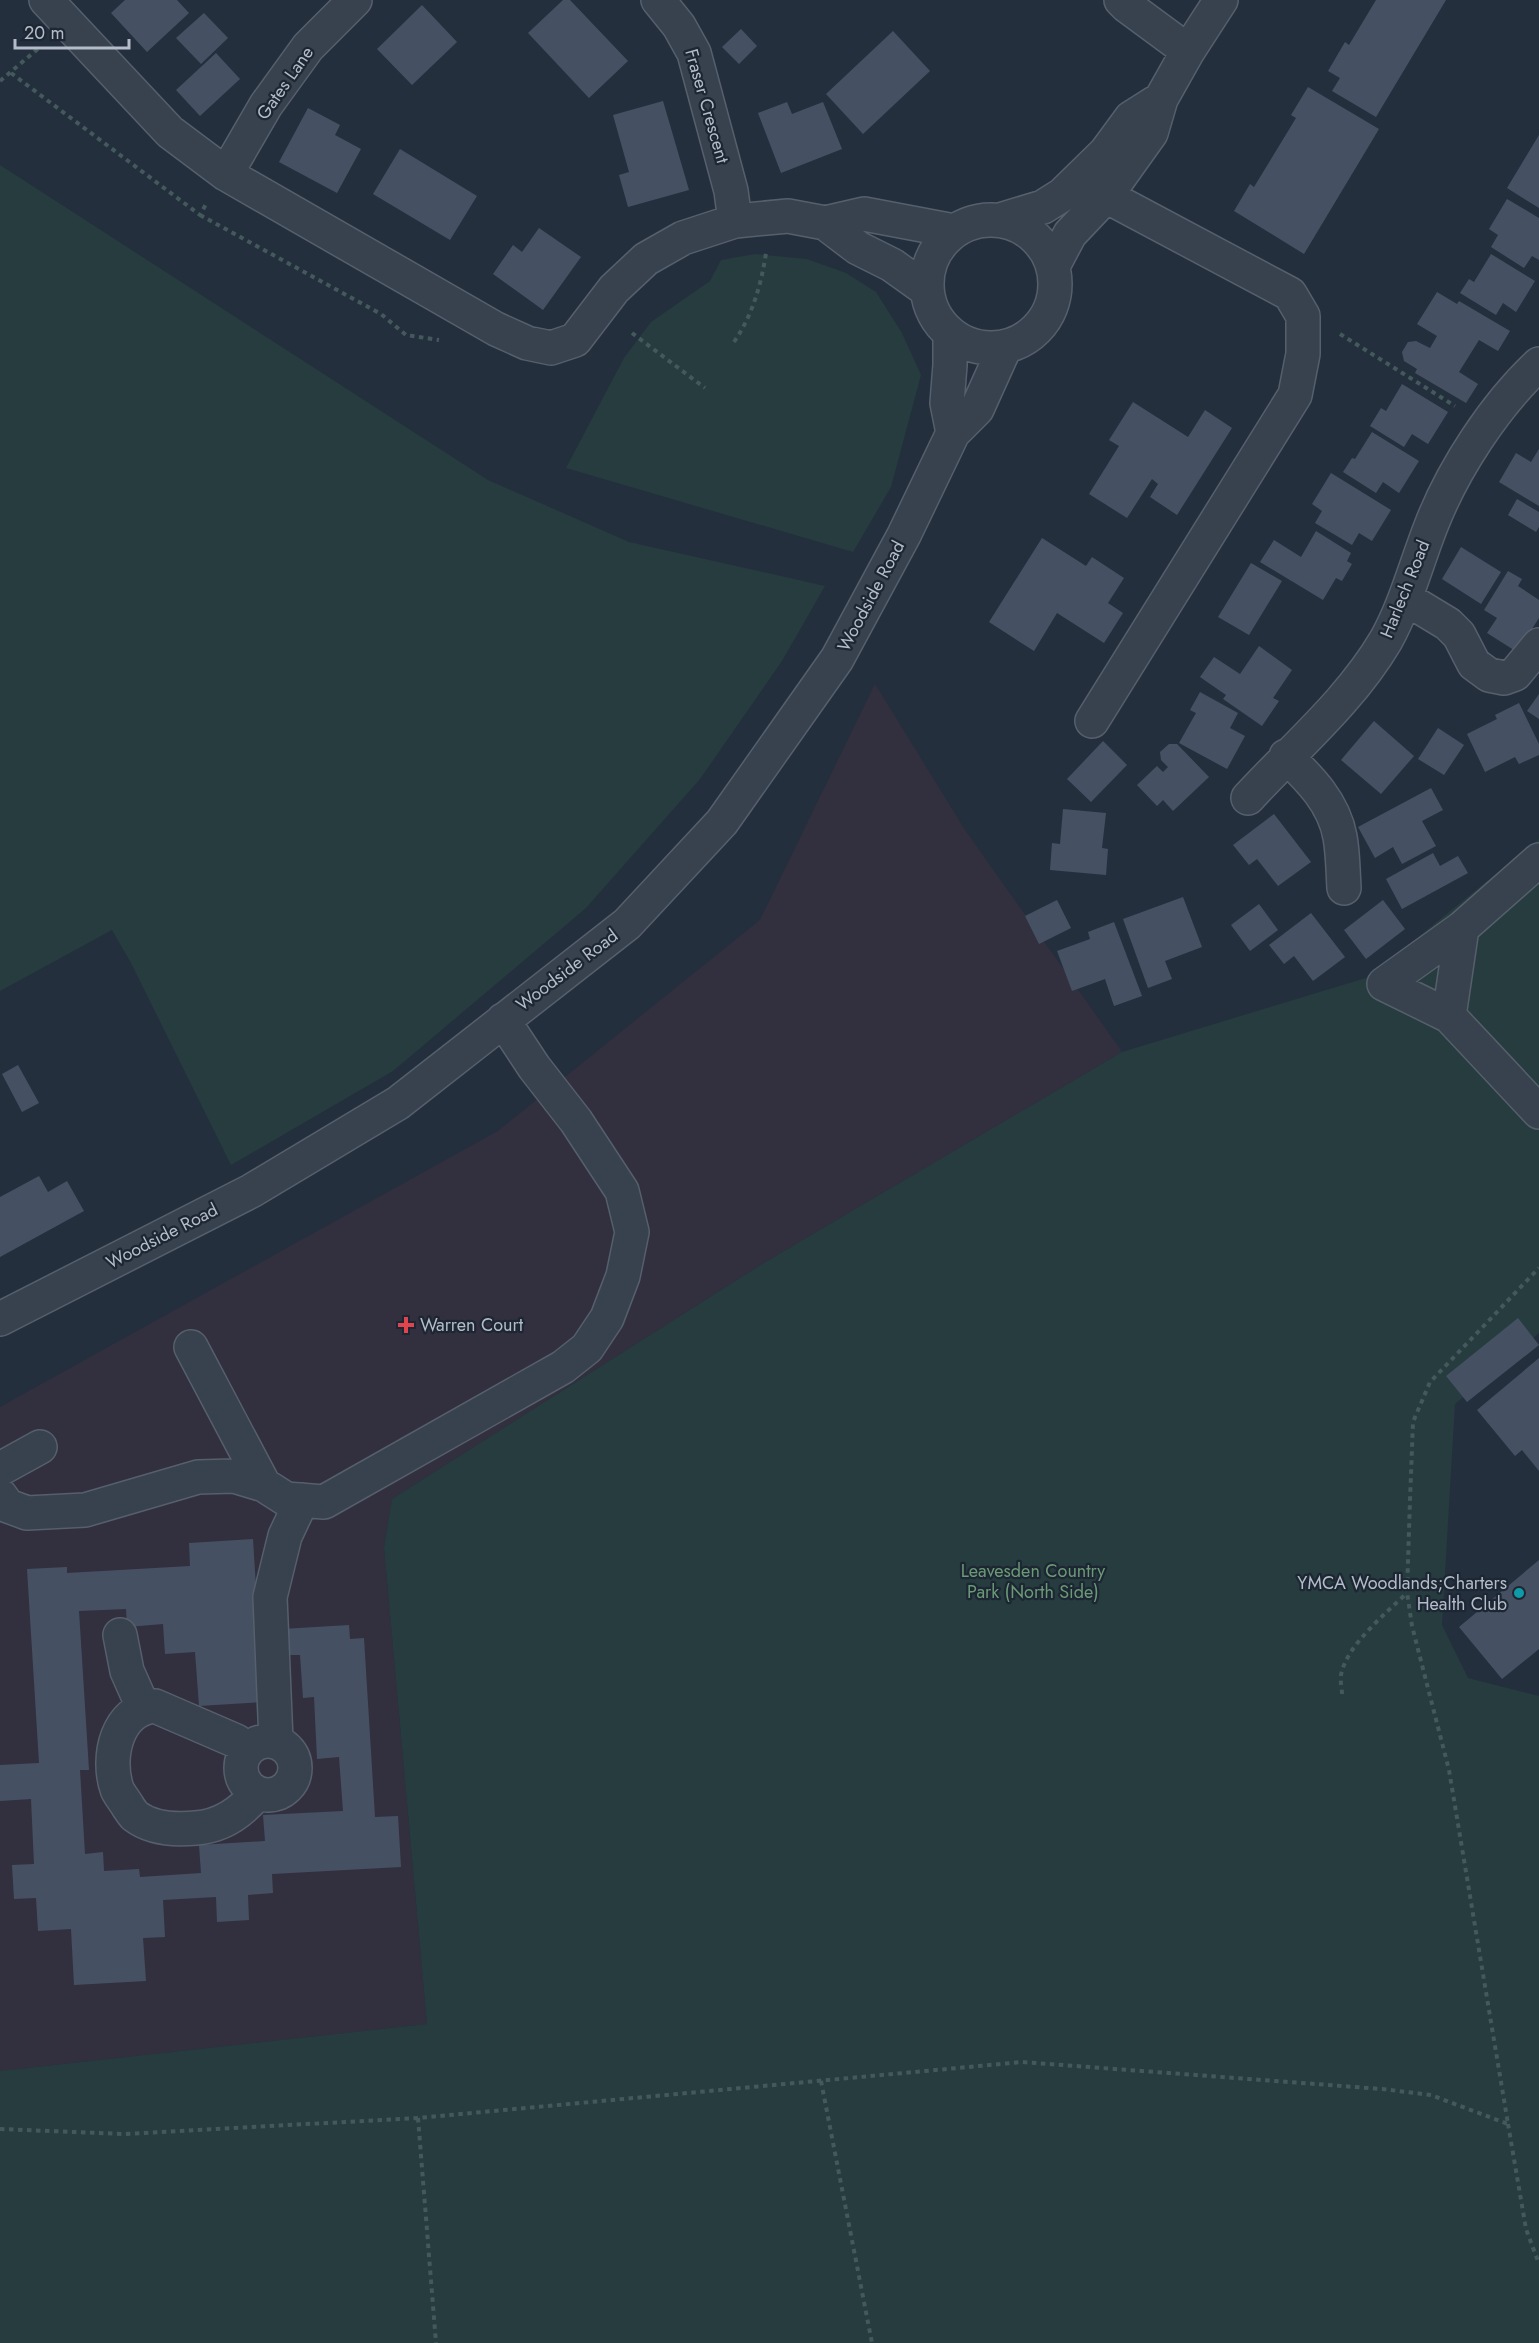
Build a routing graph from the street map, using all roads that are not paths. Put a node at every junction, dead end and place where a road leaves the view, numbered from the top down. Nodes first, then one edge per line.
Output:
1 (355, 0) edge
2 (658, 0) edge
3 (1122, 0) edge
4 (1221, 0) edge
5 (57, 11) edge
6 (1188, 51) junction
7 (1161, 99) junction
8 (226, 174) junction
9 (1106, 196) junction
10 (1000, 220) junction
11 (735, 221) junction
12 (825, 223) junction
13 (954, 231) junction
14 (1053, 266) junction
15 (927, 290) junction
16 (950, 334) junction
17 (1005, 347) junction
18 (1539, 364) edge
19 (952, 433) junction
20 (1405, 598) junction
21 (1539, 645) edge
22 (1092, 721) dead end
23 (1286, 756) junction
24 (1248, 798) dead end
25 (1539, 860) edge
26 (1344, 888) dead end
27 (1462, 928) junction
28 (1449, 1016) junction
29 (503, 1020) junction
30 (1539, 1112) edge
31 (0, 1319) edge
32 (191, 1347) dead end
33 (40, 1447) dead end
34 (0, 1469) edge
35 (264, 1485) junction
36 (0, 1495) edge
37 (302, 1500) junction
38 (120, 1635) dead end
39 (143, 1707) junction
40 (262, 1745) junction
41 (257, 1793) junction

1 - 8 street, Gates Lane
2 - 11 street, Fraser Crescent
3 - 6 street
4 - 6 street
5 - 8 street
6 - 7 street
7 - 9 street
7 - 10 street
8 - 11 street
9 - 14 street
9 - 22 street
10 - 13 street
10 - 14 street
11 - 12 street
12 - 13 street
12 - 15 street
13 - 15 street
14 - 17 street
15 - 16 street
16 - 17 street
16 - 19 street
17 - 19 street, Woodside Road
18 - 20 street, Harlech Road
19 - 29 street, Woodside Road
20 - 21 street
20 - 23 street, Harlech Road
23 - 24 street, Harlech Road
23 - 26 street
25 - 27 street
27 - 28 street
27 - 28 street
28 - 30 street
29 - 31 street, Woodside Road
29 - 37 street
32 - 35 street
33 - 34 street
35 - 36 street
35 - 37 street
37 - 40 street
38 - 39 street
39 - 40 street
39 - 41 street
40 - 41 street
40 - 41 street

